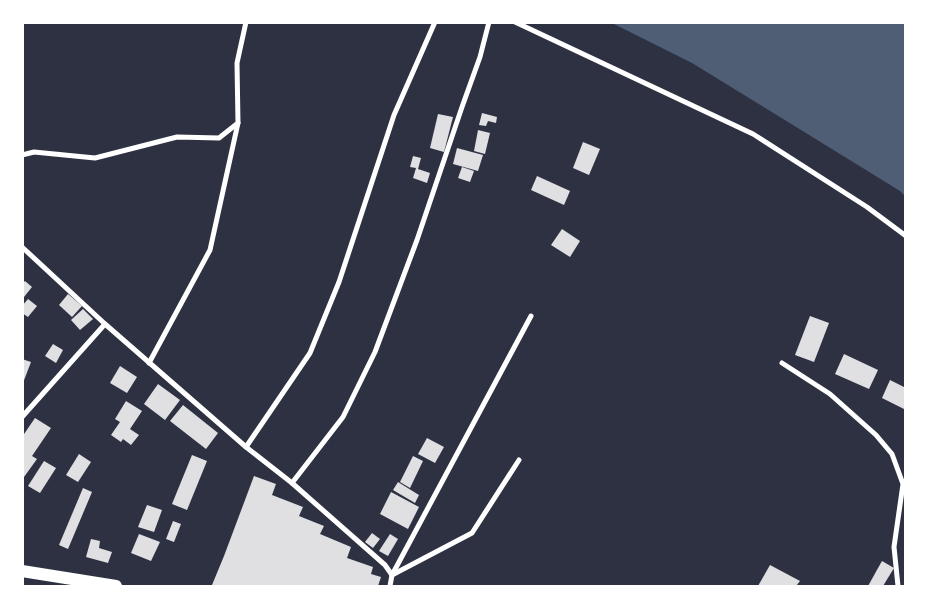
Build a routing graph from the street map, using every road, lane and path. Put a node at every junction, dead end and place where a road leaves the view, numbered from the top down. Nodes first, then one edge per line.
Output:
1 (246, 22) edge
2 (435, 22) edge
3 (489, 22) edge
4 (515, 22) edge
5 (238, 123) junction
6 (22, 155) edge
7 (906, 236) edge
8 (22, 247) edge
9 (531, 316) dead end
10 (105, 324) junction
11 (149, 363) junction
12 (782, 363) dead end
13 (22, 417) edge
14 (246, 448) junction
15 (519, 460) dead end
16 (292, 483) junction
17 (22, 571) edge
18 (392, 575) junction
19 (116, 586) edge
20 (390, 586) edge
21 (898, 586) edge

1 - 5 street
2 - 14 street
3 - 16 street
4 - 7 street
5 - 6 street
5 - 11 street
8 - 10 street
9 - 18 street
10 - 11 street
10 - 13 street
11 - 14 street
12 - 21 street
14 - 16 street
15 - 18 street
16 - 18 street
17 - 19 main road
18 - 20 street

